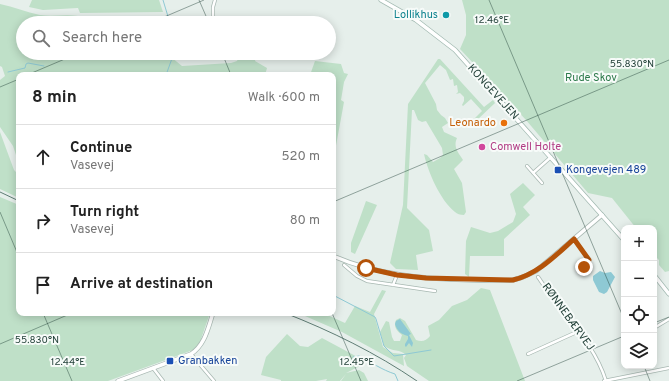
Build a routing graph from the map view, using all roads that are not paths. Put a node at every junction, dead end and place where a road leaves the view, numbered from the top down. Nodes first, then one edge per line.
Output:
1 (215, 0) edge
2 (380, 0) edge
3 (213, 16) edge
4 (551, 157) junction
5 (527, 166) dead end
6 (533, 173) junction
7 (542, 183) dead end
8 (602, 215) junction
9 (621, 237) edge
10 (574, 239) junction
11 (336, 257) edge
12 (344, 265) dead end
13 (584, 267) dead end
14 (397, 275) junction
15 (538, 276) dead end
16 (657, 279) edge
17 (393, 285) junction
18 (436, 290) dead end
19 (669, 294) edge
20 (212, 316) edge
21 (669, 319) edge
22 (657, 326) edge
23 (579, 331) junction
24 (191, 354) junction
25 (528, 354) dead end
26 (152, 368) junction
27 (669, 368) edge
28 (118, 381) edge
29 (163, 381) edge
30 (214, 381) edge
31 (605, 381) edge

1 - 3 street
2 - 4 street, KONGEVEJEN
4 - 6 street
4 - 8 street, KONGEVEJEN
5 - 6 street
6 - 7 street
8 - 9 street, KONGEVEJEN
8 - 10 street
10 - 13 street
10 - 14 street
11 - 14 street
12 - 17 street
14 - 17 street
15 - 23 street, RØNNEBÆRVEJ
16 - 19 street
17 - 18 street
20 - 24 street
21 - 22 street
23 - 25 street
23 - 31 street, RØNNEBÆRVEJ
24 - 26 street
24 - 30 street
26 - 28 street
26 - 29 street
27 - 31 street

